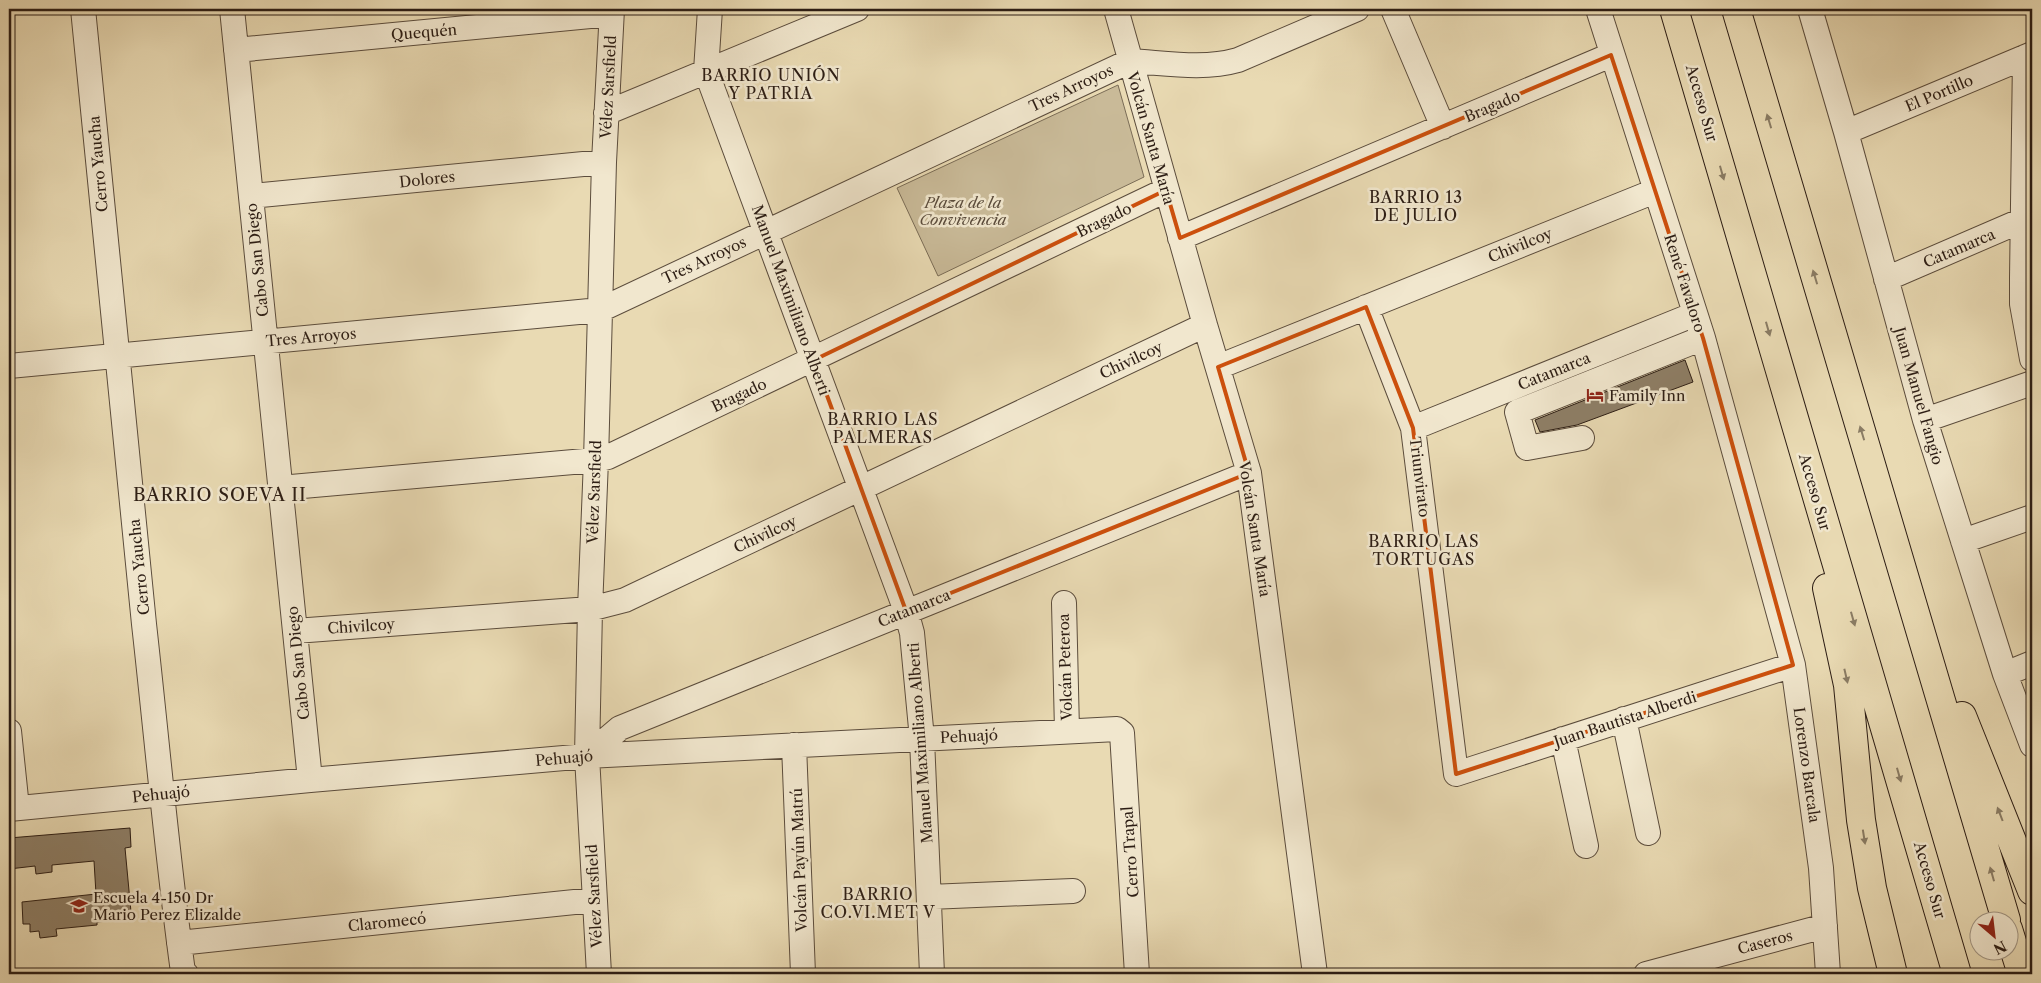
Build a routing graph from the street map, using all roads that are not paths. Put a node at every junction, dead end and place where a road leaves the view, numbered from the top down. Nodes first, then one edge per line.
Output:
1 (83, 9) edge
2 (232, 9) edge
3 (710, 9) edge
4 (856, 9) edge
5 (1116, 9) edge
6 (1357, 9) edge
7 (1393, 9) edge
8 (1598, 9) edge
9 (1674, 9) edge
10 (1736, 9) edge
11 (1810, 9) edge
12 (1822, 9) edge
13 (612, 11) edge
14 (1308, 18) edge
15 (1821, 42) junction
16 (236, 50) junction
17 (2029, 55) edge
18 (1611, 56) junction
19 (1130, 61) junction
20 (706, 71) junction
21 (606, 113) junction
22 (1443, 127) junction
23 (1846, 132) junction
24 (604, 162) junction
25 (1166, 190) junction
26 (1655, 191) junction
27 (251, 196) junction
28 (2027, 219) edge
29 (766, 231) junction
30 (1180, 238) junction
31 (1886, 280) junction
32 (1366, 307) junction
33 (600, 310) junction
34 (1695, 314) junction
35 (1205, 325) junction
36 (1702, 338) junction
37 (266, 342) junction
38 (117, 355) junction
39 (2032, 359) edge
40 (814, 360) junction
41 (9, 366) edge
42 (1218, 367) junction
43 (2032, 383) edge
44 (1785, 389) junction
45 (1925, 420) junction
46 (1413, 428) junction
47 (1582, 438) dead end
48 (596, 460) junction
49 (1249, 473) junction
50 (1874, 473) junction
51 (280, 488) junction
52 (861, 489) junction
53 (2032, 517) edge
54 (1963, 541) junction
55 (1765, 560) joint
56 (1064, 603) dead end
57 (590, 608) junction
58 (906, 611) junction
59 (295, 631) junction
60 (2032, 663) edge
61 (1793, 664) junction
62 (2005, 674) junction
63 (1624, 719) junction
64 (9, 730) edge
65 (1121, 730) joint
66 (1067, 731) junction
67 (922, 739) junction
68 (1564, 739) junction
69 (794, 745) junction
70 (2032, 745) edge
71 (587, 756) junction
72 (1456, 774) joint
73 (310, 780) junction
74 (162, 794) junction
75 (13, 809) edge
76 (1648, 833) dead end
77 (1586, 846) dead end
78 (1073, 891) dead end
79 (2032, 891) edge
80 (929, 897) junction
81 (594, 900) junction
82 (2003, 910) edge
83 (1825, 926) junction
84 (179, 943) junction
85 (2018, 960) edge
86 (186, 974) edge
87 (599, 974) edge
88 (803, 974) edge
89 (932, 974) edge
90 (1137, 974) edge
91 (1315, 974) edge
92 (1646, 974) edge
93 (1828, 974) edge
94 (1893, 974) edge
95 (1957, 974) edge
96 (2022, 974) edge

1 - 38 street, Cerro Yaucha
2 - 16 street, Cabo San Diego
3 - 20 street, Manuel Maximiliano Alberti
4 - 20 street
5 - 19 street, Volcán Santa María
6 - 14 street, Tres Arroyos
7 - 22 street
8 - 18 street, René Favaloro
9 -> 44 highway, Acceso Sur
50 -> 10 highway
11 - 15 street, Juan Manuel Fangio
12 - 15 street, Juan Manuel Fangio
13 - 16 street, Quequén
13 - 21 street, Vélez Sarsfield
14 - 19 street, Tres Arroyos
15 - 23 street, Juan Manuel Fangio
16 - 27 street, Cabo San Diego
17 - 23 street, El Portillo
17 - 28 street
18 - 22 street, Bragado
18 - 26 street, René Favaloro
19 - 25 street, Volcán Santa María
19 - 29 street, Tres Arroyos
20 - 21 street
20 - 29 street, Manuel Maximiliano Alberti
21 - 24 street, Vélez Sarsfield
22 - 30 street, Bragado
23 - 31 street, Juan Manuel Fangio
24 - 27 street, Dolores
24 - 33 street, Vélez Sarsfield
25 - 30 street, Volcán Santa María
25 - 40 street, Bragado
26 - 32 street, Chivilcoy
26 - 34 street, René Favaloro
27 - 37 street, Cabo San Diego
28 - 31 street, Catamarca
28 - 39 street
29 - 33 street, Tres Arroyos
29 - 40 street, Manuel Maximiliano Alberti
30 - 35 street, Volcán Santa María
31 - 45 street, Juan Manuel Fangio
32 - 42 street, Chivilcoy
32 - 46 street, Triunvirato
33 - 37 street, Tres Arroyos
33 - 48 street, Vélez Sarsfield
34 - 36 street, René Favaloro
34 - 46 street, Catamarca
35 - 42 street, Volcán Santa María
35 - 52 street, Chivilcoy
36 - 47 street
36 - 55 street, René Favaloro
37 - 38 street, Tres Arroyos
37 - 51 street, Cabo San Diego
38 - 41 street, Tres Arroyos
38 - 74 street, Cerro Yaucha
40 - 48 street, Bragado
40 - 52 street, Manuel Maximiliano Alberti
42 - 49 street, Volcán Santa María
43 - 45 street
44 -> 94 highway
44 -> 95 highway, Acceso Sur
45 - 54 street, Juan Manuel Fangio
46 - 72 street, Triunvirato
48 - 51 street, Bragado
48 - 57 street, Vélez Sarsfield
49 - 58 street, Catamarca
49 - 91 street, Volcán Santa María
79 -> 50 highway
82 -> 50 highway
51 - 59 street, Cabo San Diego
52 - 57 street, Chivilcoy
52 - 58 street, Manuel Maximiliano Alberti
53 - 54 street
54 - 62 street, Juan Manuel Fangio
55 - 61 street, Lorenzo Barcala
56 - 66 street, Volcán Peteroa
57 - 59 street, Chivilcoy
57 - 71 street, Vélez Sarsfield
58 - 67 street, Manuel Maximiliano Alberti
58 - 71 street, Catamarca
59 - 73 street, Cabo San Diego
60 - 62 street
61 - 63 street, Juan Bautista Alberdi
61 - 83 street, Lorenzo Barcala
62 - 70 street, Juan Manuel Fangio
63 - 68 street, Juan Bautista Alberdi
63 - 76 street
64 - 75 street
65 - 66 street, Pehuajó
65 - 90 street, Cerro Trapal
66 - 67 street, Pehuajó
67 - 69 street, Pehuajó
67 - 80 street, Manuel Maximiliano Alberti
68 - 72 street, Juan Bautista Alberdi
68 - 77 street
69 - 71 street, Pehuajó
69 - 88 street, Volcán Payún Matrú
71 - 73 street, Pehuajó
71 - 81 street, Vélez Sarsfield
73 - 74 street, Pehuajó
74 - 75 street, Pehuajó
74 - 84 street, Cerro Yaucha
78 - 80 street
80 - 89 street, Manuel Maximiliano Alberti
81 - 84 street, Claromecó
81 - 87 street, Vélez Sarsfield
83 - 92 street, Caseros
83 - 93 street, Lorenzo Barcala
84 - 86 street, Cerro Yaucha
85 - 96 highway

